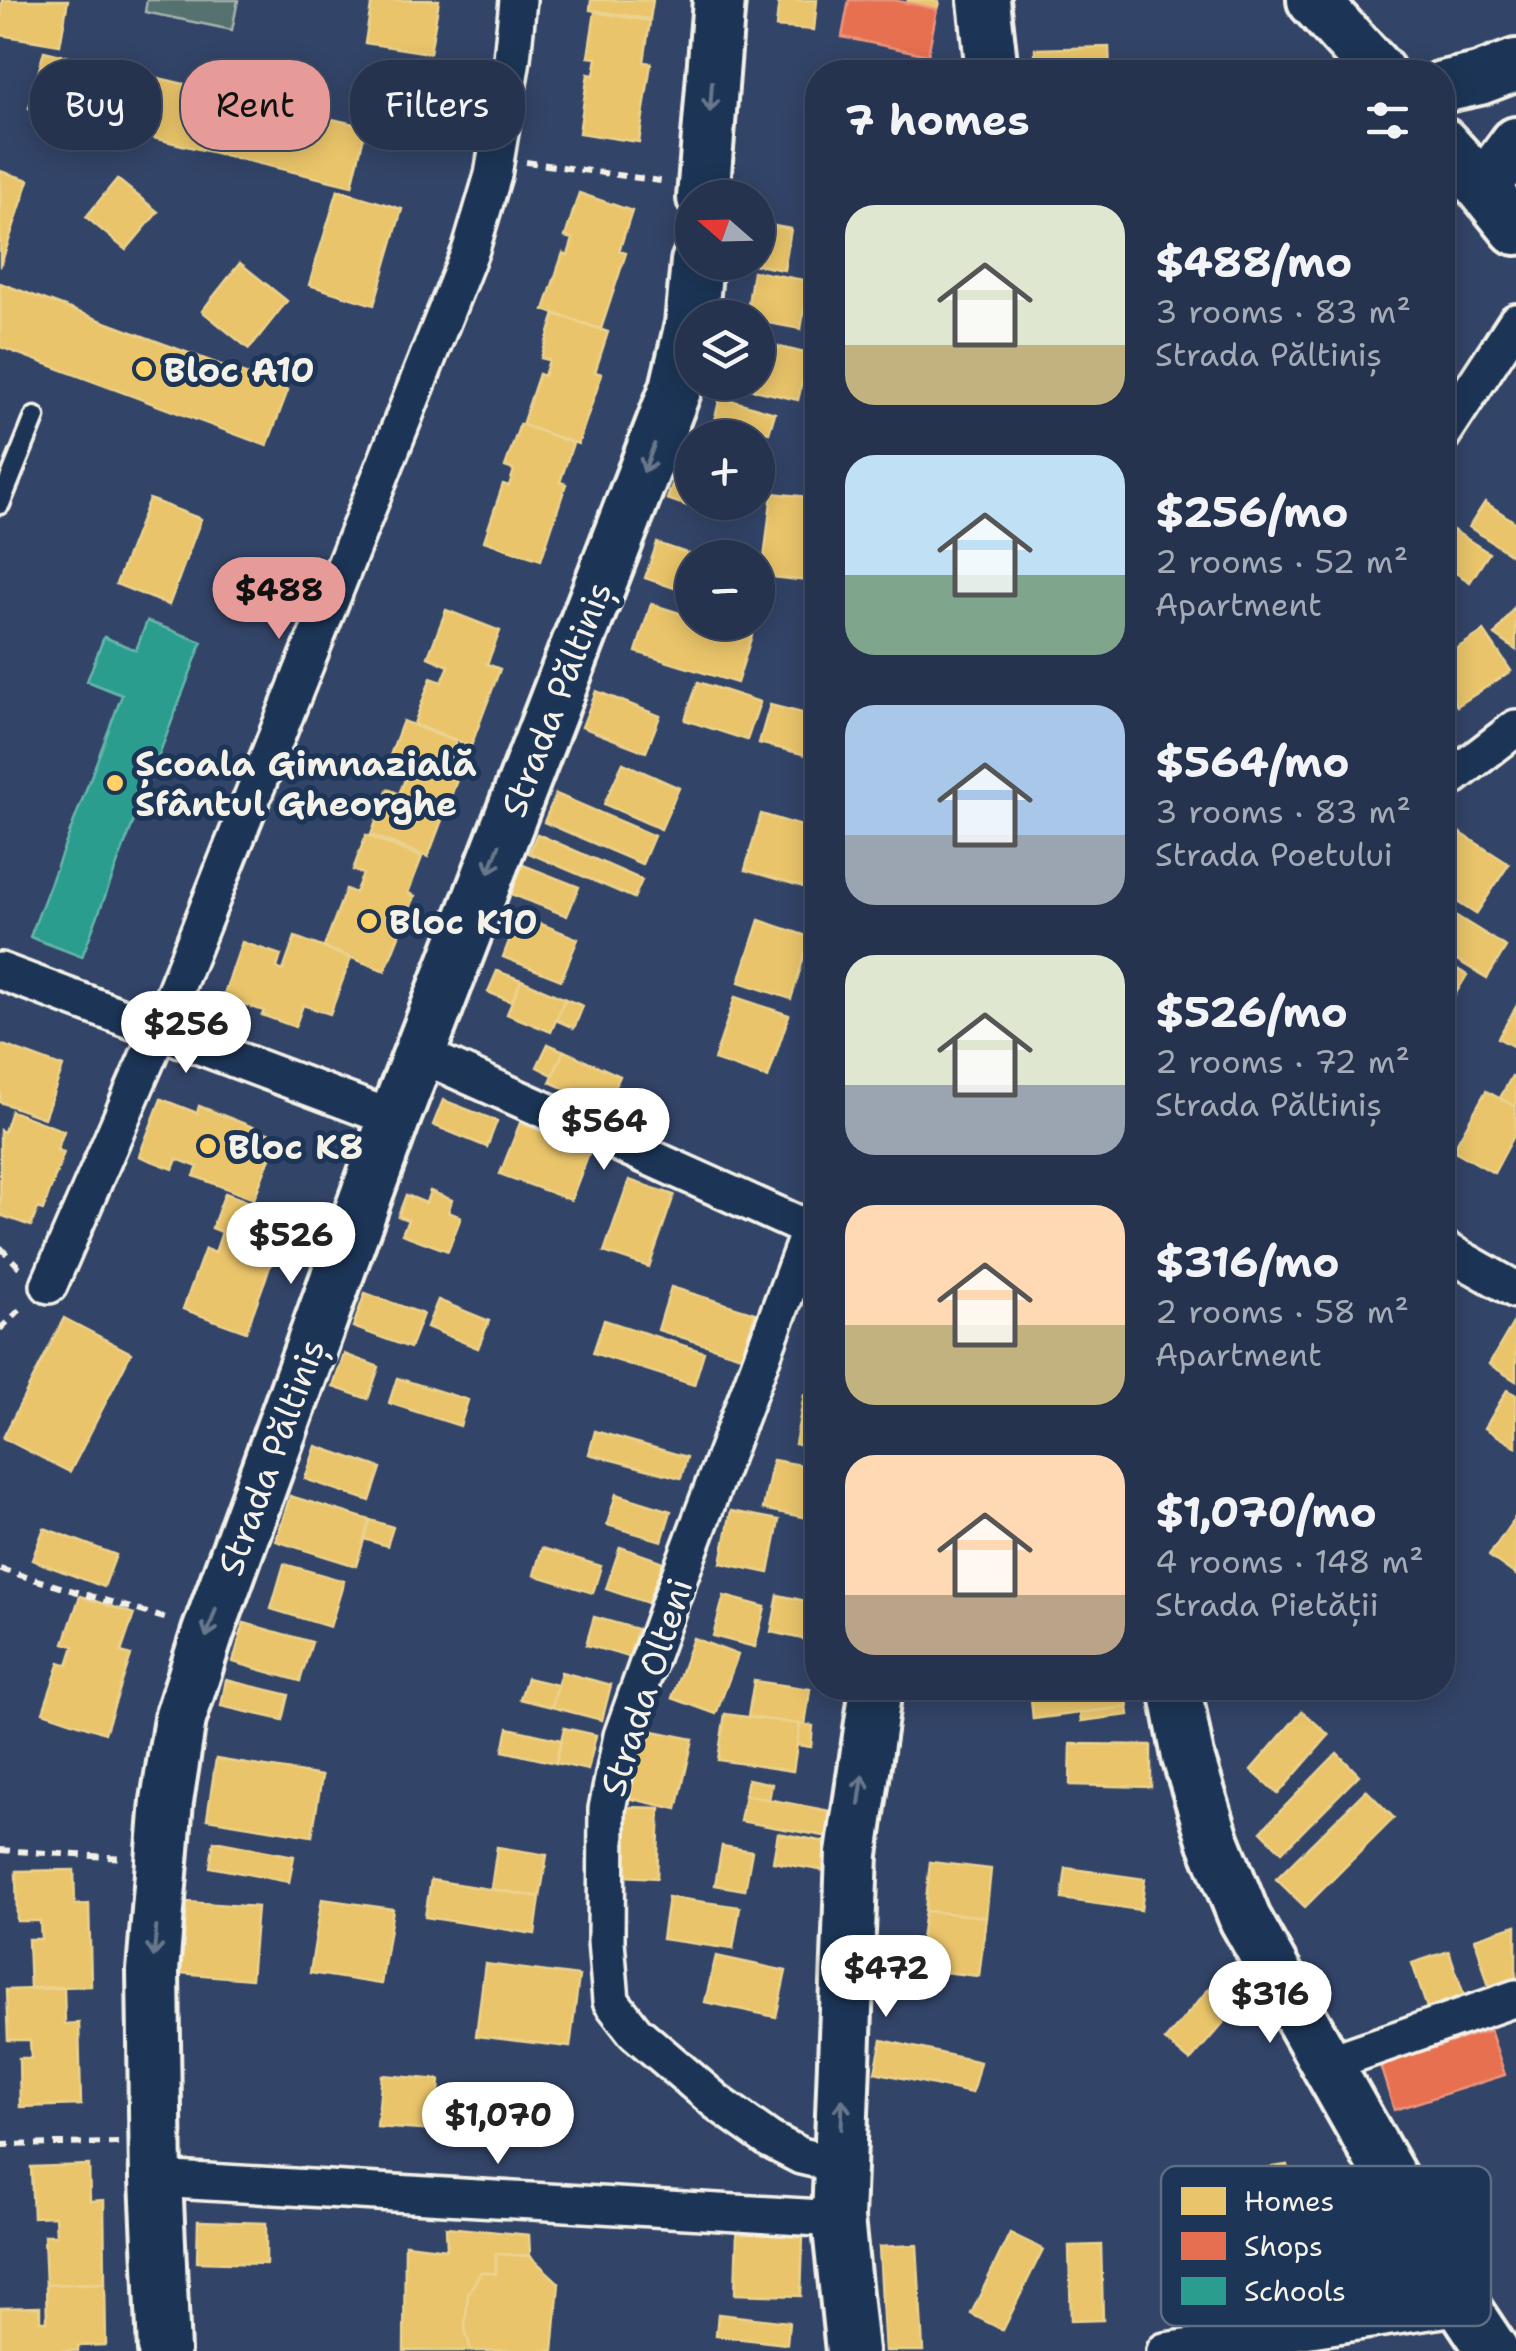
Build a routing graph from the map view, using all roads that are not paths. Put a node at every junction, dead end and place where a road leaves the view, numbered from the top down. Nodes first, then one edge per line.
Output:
1 (518, 0) edge
2 (718, 0) edge
3 (984, 0) edge
4 (1314, 0) edge
5 (991, 60) edge
6 (1367, 60) edge
7 (1516, 65) edge
8 (1455, 85) edge
9 (1516, 142) edge
10 (1455, 157) edge
11 (704, 180) edge
12 (1483, 188) junction
13 (1516, 229) edge
14 (695, 280) edge
15 (1516, 322) edge
16 (1455, 415) edge
17 (35, 417) dead end
18 (0, 504) edge
19 (1516, 728) edge
20 (1455, 774) edge
21 (0, 971) edge
22 (159, 1031) junction
23 (420, 1054) junction
24 (394, 1120) junction
25 (805, 1227) edge
26 (805, 1254) edge
27 (1455, 1255) edge
28 (49, 1285) dead end
29 (1516, 1290) edge
30 (874, 1700) edge
31 (1177, 1700) edge
32 (1516, 1998) edge
33 (1326, 2064) junction
34 (155, 2161) junction
35 (840, 2165) junction
36 (1384, 2166) edge
37 (838, 2219) junction
38 (1331, 2326) edge
39 (1477, 2326) edge
40 (164, 2351) edge
41 (852, 2351) edge
42 (1165, 2351) edge
43 (1493, 2351) edge

1 - 22 street
2 -> 11 street
3 - 5 street
4 - 6 street
7 - 8 street
9 - 12 street
10 - 12 street
12 - 13 street
14 -> 23 street, Strada Păltiniș
15 - 16 street
17 - 18 lane
19 - 20 street
21 - 22 street
22 - 24 street
22 - 28 street
23 - 24 street, Strada Păltiniș
23 - 25 street
24 -> 34 street, Strada Păltiniș
26 - 35 street, Strada Olteni
27 - 29 street
35 -> 30 street
31 - 33 street
32 - 33 street
33 - 36 street
34 - 37 street
34 - 40 street, Strada Păltiniș
35 - 37 street
37 - 41 street
38 - 42 street
39 - 43 street

